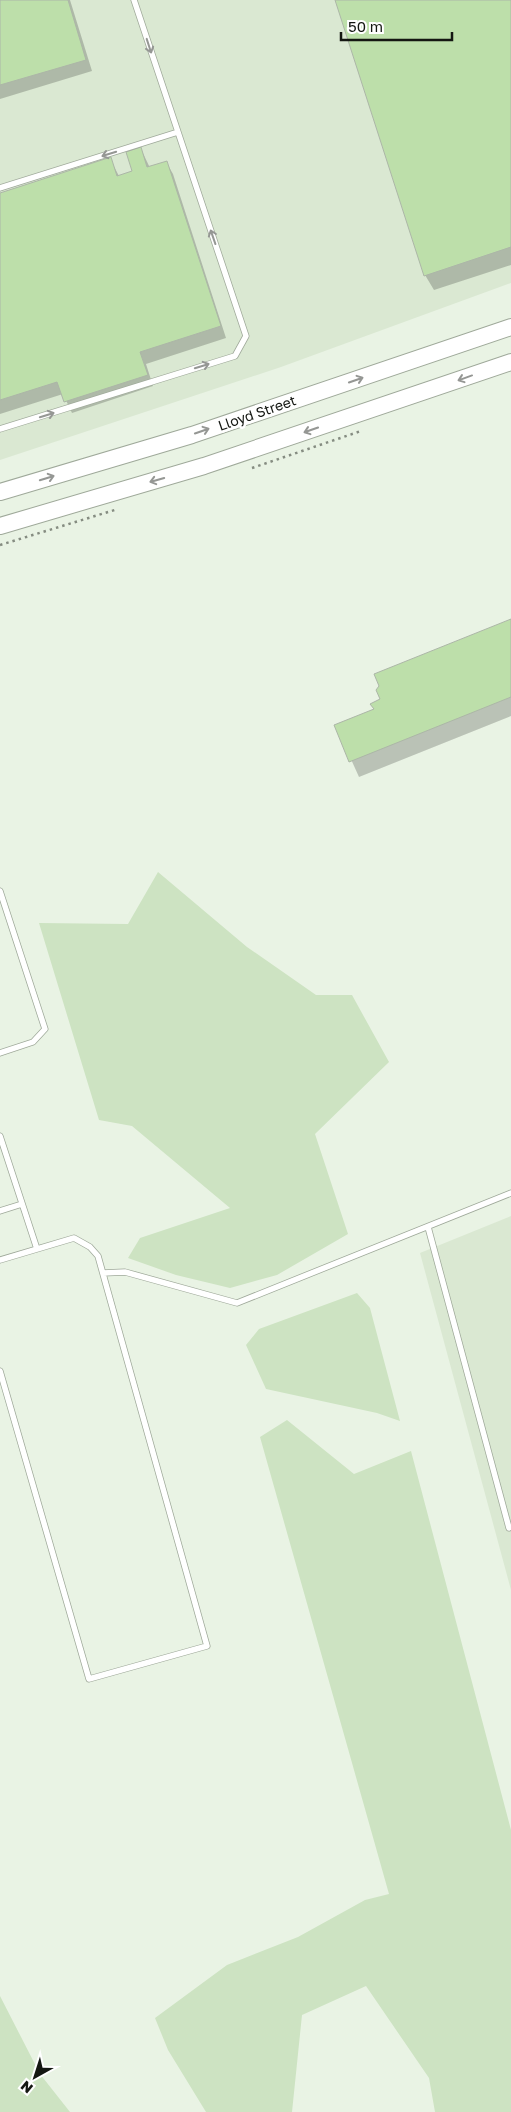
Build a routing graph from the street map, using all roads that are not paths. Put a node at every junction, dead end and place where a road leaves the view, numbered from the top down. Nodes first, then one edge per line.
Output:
1 (134, 0) edge
2 (178, 132) junction
3 (0, 188) edge
4 (511, 327) edge
5 (511, 362) edge
6 (0, 429) edge
7 (0, 492) edge
8 (0, 526) edge
9 (0, 891) edge
10 (0, 1053) edge
11 (0, 1136) edge
12 (511, 1193) edge
13 (22, 1204) junction
14 (0, 1211) edge
15 (428, 1227) junction
16 (37, 1249) junction
17 (0, 1260) edge
18 (103, 1273) junction
19 (0, 1371) edge
20 (508, 1528) dead end

1 -> 2 lane
2 -> 3 lane
6 -> 2 lane
7 -> 4 main road, Lloyd Street
5 -> 8 main road
9 - 10 lane
11 - 13 lane
12 - 15 lane
13 - 14 lane
13 - 16 lane
15 - 18 lane
15 - 20 lane
16 - 17 lane
16 - 18 lane
18 - 19 lane

